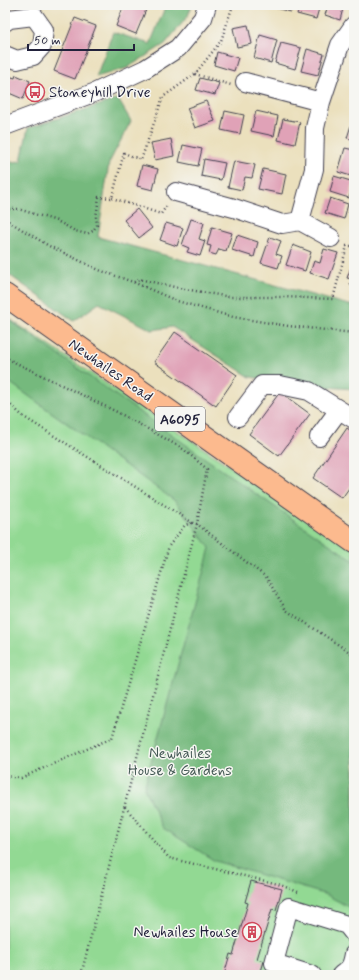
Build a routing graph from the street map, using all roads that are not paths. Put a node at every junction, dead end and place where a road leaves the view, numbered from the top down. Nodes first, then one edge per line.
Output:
1 (207, 5) edge
2 (36, 11) edge
3 (5, 22) edge
4 (354, 25) edge
5 (5, 55) edge
6 (245, 82) road end
7 (322, 102) junction
8 (5, 126) edge
9 (176, 192) road end
10 (300, 221) junction
11 (339, 242) road end
12 (5, 295) edge
13 (347, 415) edge
14 (238, 417) dead end
15 (319, 437) dead end
16 (354, 542) edge
17 (354, 934) edge
18 (354, 959) edge
19 (312, 975) edge
20 (341, 975) edge

1 - 8 street
2 - 3 street
2 - 5 street
4 - 7 street
6 - 7 street
7 - 10 street
9 - 10 street
10 - 11 street
12 - 16 main road, Newhailes Road / A6095
13 - 14 street
13 - 15 street
17 - 19 street
18 - 20 street

